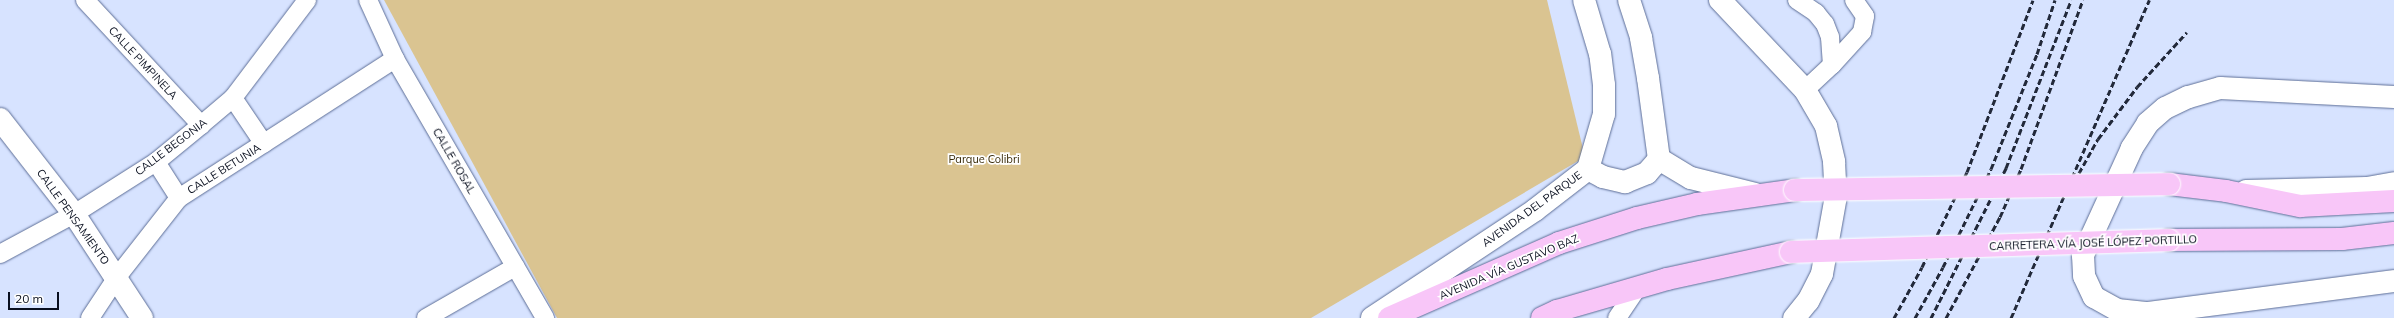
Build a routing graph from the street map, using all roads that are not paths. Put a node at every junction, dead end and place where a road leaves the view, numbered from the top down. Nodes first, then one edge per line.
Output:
1 (85, 0) edge
2 (307, 0) edge
3 (368, 0) edge
4 (1584, 0) edge
5 (1629, 0) edge
6 (1720, 0) edge
7 (1797, 0) edge
8 (1854, 0) edge
9 (395, 59) junction
10 (1832, 65) junction
11 (1805, 90) junction
12 (2304, 92) junction
13 (2394, 97) edge
14 (232, 98) junction
15 (2394, 110) edge
16 (0, 119) edge
17 (201, 125) junction
18 (264, 144) junction
19 (1659, 159) junction
20 (156, 162) junction
21 (1588, 169) junction
22 (2394, 183) edge
23 (2226, 191) junction
24 (1756, 194) junction
25 (179, 198) junction
26 (2394, 201) edge
27 (74, 214) junction
28 (2394, 233) edge
29 (0, 254) edge
30 (515, 268) junction
31 (117, 277) junction
32 (2394, 281) edge
33 (1637, 288) junction
34 (90, 318) edge
35 (142, 318) edge
36 (426, 318) edge
37 (545, 318) edge
38 (1372, 318) edge
39 (1389, 318) edge
40 (1542, 318) edge
41 (1617, 318) edge
42 (1794, 318) edge

1 - 17 street, CALLE PIMPINELA
2 - 14 street, CALLE BEGONIA
3 - 9 street, CALLE ROSAL
4 - 21 main road, AVENIDA DEL PARQUE
5 - 19 main road
6 - 11 main road
7 - 10 street
8 - 10 street
9 - 18 street, CALLE BETUNIA
9 - 30 street, CALLE ROSAL
10 - 11 street
11 - 42 main road
12 - 13 main road
12 - 15 main road
12 - 32 main road
14 - 17 street, CALLE BEGONIA
14 - 18 street
16 - 27 main road, CALLE PENSAMIENTO
17 - 20 street, CALLE BEGONIA
18 - 25 street, CALLE BETUNIA
19 - 21 main road
19 - 24 main road
20 - 25 street
20 - 27 street, CALLE BEGONIA
21 - 38 main road, AVENIDA DEL PARQUE
22 - 23 main road
23 - 24 main road, AVENIDA VÍA GUSTAVO BAZ, bridge
23 - 26 main road
24 - 39 main road, AVENIDA VÍA GUSTAVO BAZ
25 - 31 street, CALLE BETUNIA
27 - 29 street, CALLE BEGONIA
27 - 31 main road, CALLE PENSAMIENTO
28 - 33 main road, CARRETERA VÍA JOSÉ LÓPEZ PORTILLO, bridge
30 - 36 street
30 - 37 street, CALLE ROSAL
31 - 34 street, CALLE BETUNIA
31 - 35 main road, CALLE PENSAMIENTO
33 - 40 main road
33 - 41 street

